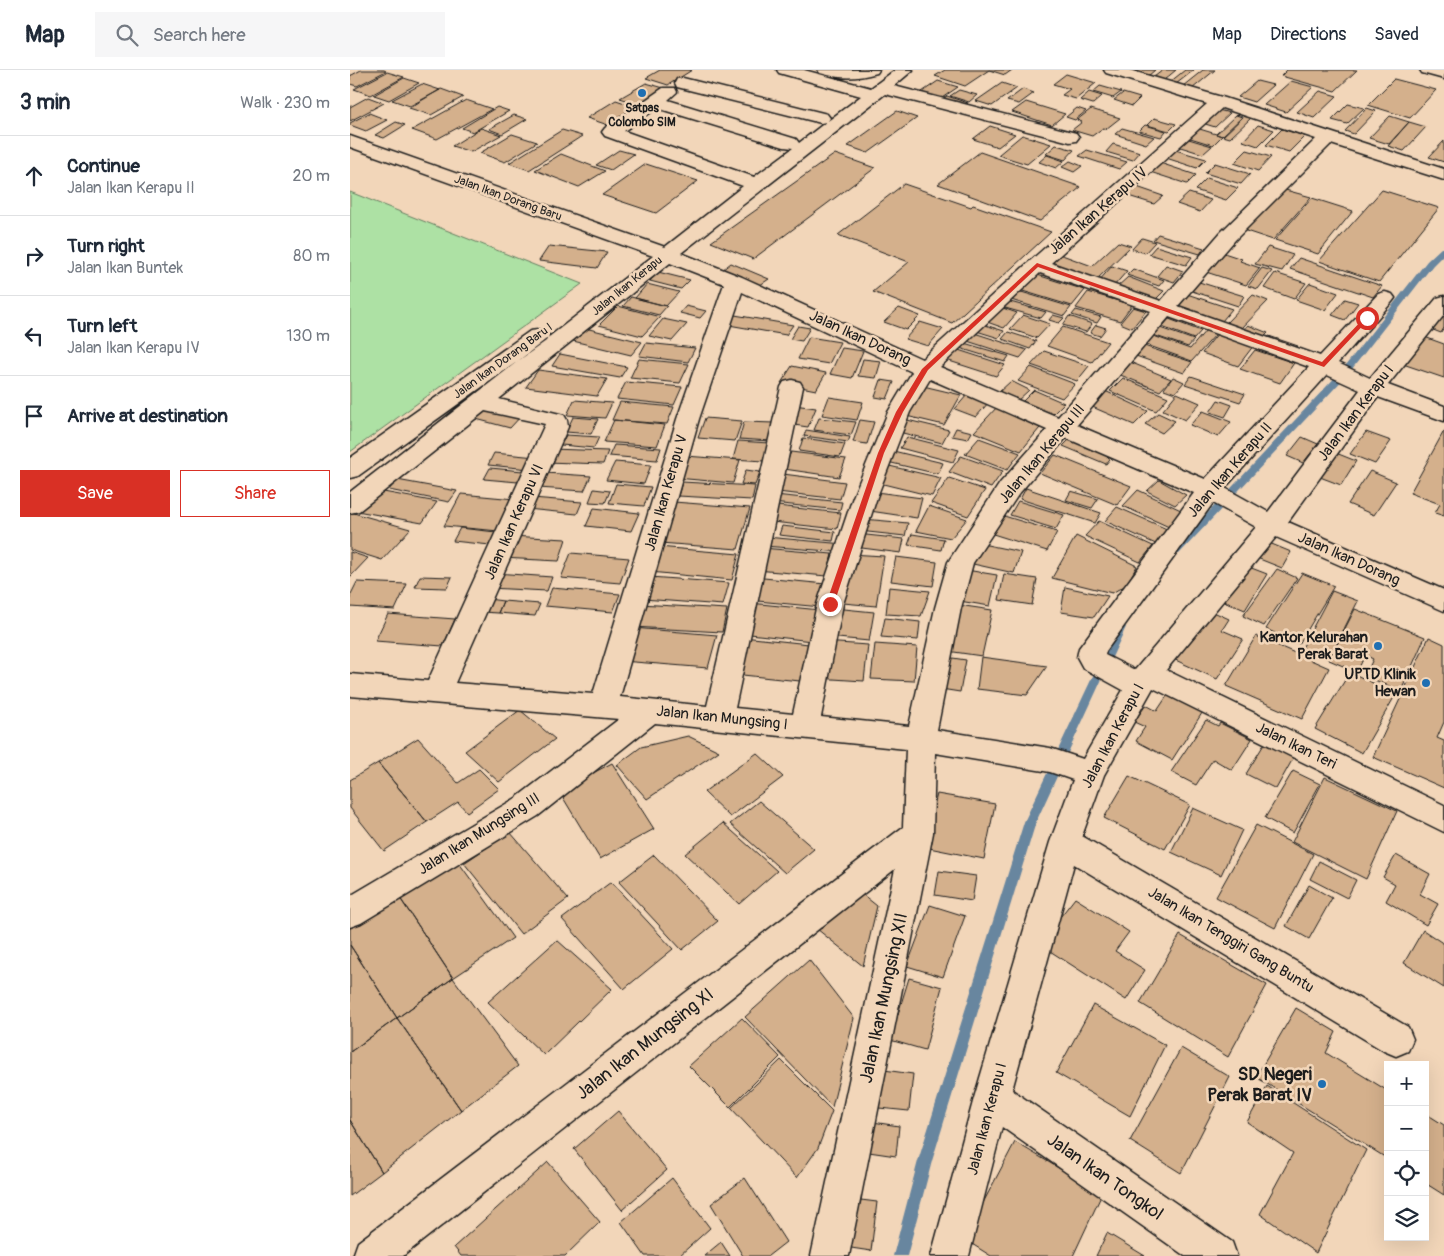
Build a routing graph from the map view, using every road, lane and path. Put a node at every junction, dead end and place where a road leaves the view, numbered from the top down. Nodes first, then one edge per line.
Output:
1 (702, 70) edge
2 (785, 70) edge
3 (871, 70) edge
4 (1112, 70) edge
5 (1428, 70) edge
6 (820, 74) edge
7 (1444, 74) edge
8 (889, 79) edge
9 (683, 83) junction
10 (655, 102) junction
11 (1219, 102) junction
12 (777, 107) junction
13 (822, 107) dead end
14 (746, 129) junction
15 (1070, 137) dead end
16 (1327, 138) junction
17 (350, 141) edge
18 (790, 143) dead end
19 (1444, 175) edge
20 (755, 184) junction
21 (662, 253) junction
22 (1037, 265) junction
23 (735, 281) junction
24 (1385, 298) dead end
25 (1444, 302) edge
26 (1166, 310) junction
27 (1330, 368) junction
28 (925, 369) junction
29 (1369, 386) junction
30 (792, 388) dead end
31 (482, 403) junction
32 (1444, 414) edge
33 (1064, 427) junction
34 (350, 470) edge
35 (1214, 492) junction
36 (350, 505) edge
37 (1263, 520) junction
38 (1444, 601) edge
39 (1143, 679) junction
40 (350, 685) edge
41 (437, 691) junction
42 (603, 706) junction
43 (650, 711) junction
44 (719, 717) junction
45 (805, 726) junction
46 (921, 739) junction
47 (1087, 771) junction
48 (1444, 819) edge
49 (918, 833) junction
50 (1065, 842) junction
51 (350, 912) edge
52 (1396, 1039) dead end
53 (992, 1098) junction
54 (372, 1256) edge
55 (830, 1256) edge
56 (950, 1256) edge
57 (1218, 1256) edge

1 - 9 main road
2 - 6 main road
3 - 6 main road
4 - 11 main road
5 - 7 main road
6 - 8 main road
6 - 12 main road
8 - 15 main road
8 - 20 main road, Jalan Ikan Kerapu
9 - 10 main road
9 - 12 main road
10 - 14 main road
10 - 20 main road
11 - 16 main road
11 - 22 main road, Jalan Ikan Kerapu IV
12 - 13 main road
12 - 14 main road
14 - 18 main road
16 - 19 main road
16 - 26 main road, Jalan Ikan Kerapu III
17 - 21 main road, Jalan Ikan Dorang Baru
20 - 21 main road, Jalan Ikan Kerapu
21 - 23 main road, Jalan Ikan Dorang
21 - 31 main road, Jalan Ikan Kerapu
21 - 34 main road, Jalan Ikan Dorang Baru I
22 - 26 main road
22 - 28 main road, Jalan Ikan Kerapu IV
23 - 28 main road, Jalan Ikan Dorang
23 - 42 main road, Jalan Ikan Kerapu V
24 - 27 main road, Jalan Ikan Kerapu II
25 - 29 main road, Jalan Ikan Kerapu I
26 - 27 main road
26 - 33 main road, Jalan Ikan Kerapu III
27 - 29 main road
27 - 35 main road, Jalan Ikan Kerapu II
28 - 33 main road, Jalan Ikan Dorang
28 - 45 main road, Jalan Ikan Kerapu IV
29 - 32 main road
29 - 37 main road, Jalan Ikan Kerapu I
30 - 44 main road
31 - 36 main road, Jalan Ikan Kerapu
31 - 41 main road, Jalan Ikan Kerapu VI
33 - 35 main road, Jalan Ikan Dorang
33 - 46 main road, Jalan Ikan Kerapu III
35 - 37 main road, Jalan Ikan Dorang
35 - 39 main road, Jalan Ikan Kerapu II
37 - 38 main road, Jalan Ikan Dorang
37 - 39 main road, Jalan Ikan Kerapu I
39 - 47 main road, Jalan Ikan Kerapu I
39 - 48 main road, Jalan Ikan Teri
40 - 41 main road, Jalan Ikan Mungsing I
41 - 42 main road, Jalan Ikan Mungsing I
42 - 43 main road, Jalan Ikan Mungsing I
43 - 44 main road, Jalan Ikan Mungsing I
43 - 51 main road, Jalan Ikan Mungsing III
44 - 45 main road, Jalan Ikan Mungsing I
45 - 46 main road, Jalan Ikan Mungsing I
46 - 47 main road, Jalan Ikan Mungsing I
46 - 49 main road, Jalan Ikan Mungsing XII
47 - 50 main road, Jalan Ikan Kerapu I
49 - 54 main road, Jalan Ikan Mungsing XI
49 - 55 main road, Jalan Ikan Mungsing XII
50 - 52 main road, Jalan Ikan Tenggiri Gang Buntu
50 - 53 main road, Jalan Ikan Kerapu I
53 - 56 main road, Jalan Ikan Kerapu I
53 - 57 main road, Jalan Ikan Tongkol

